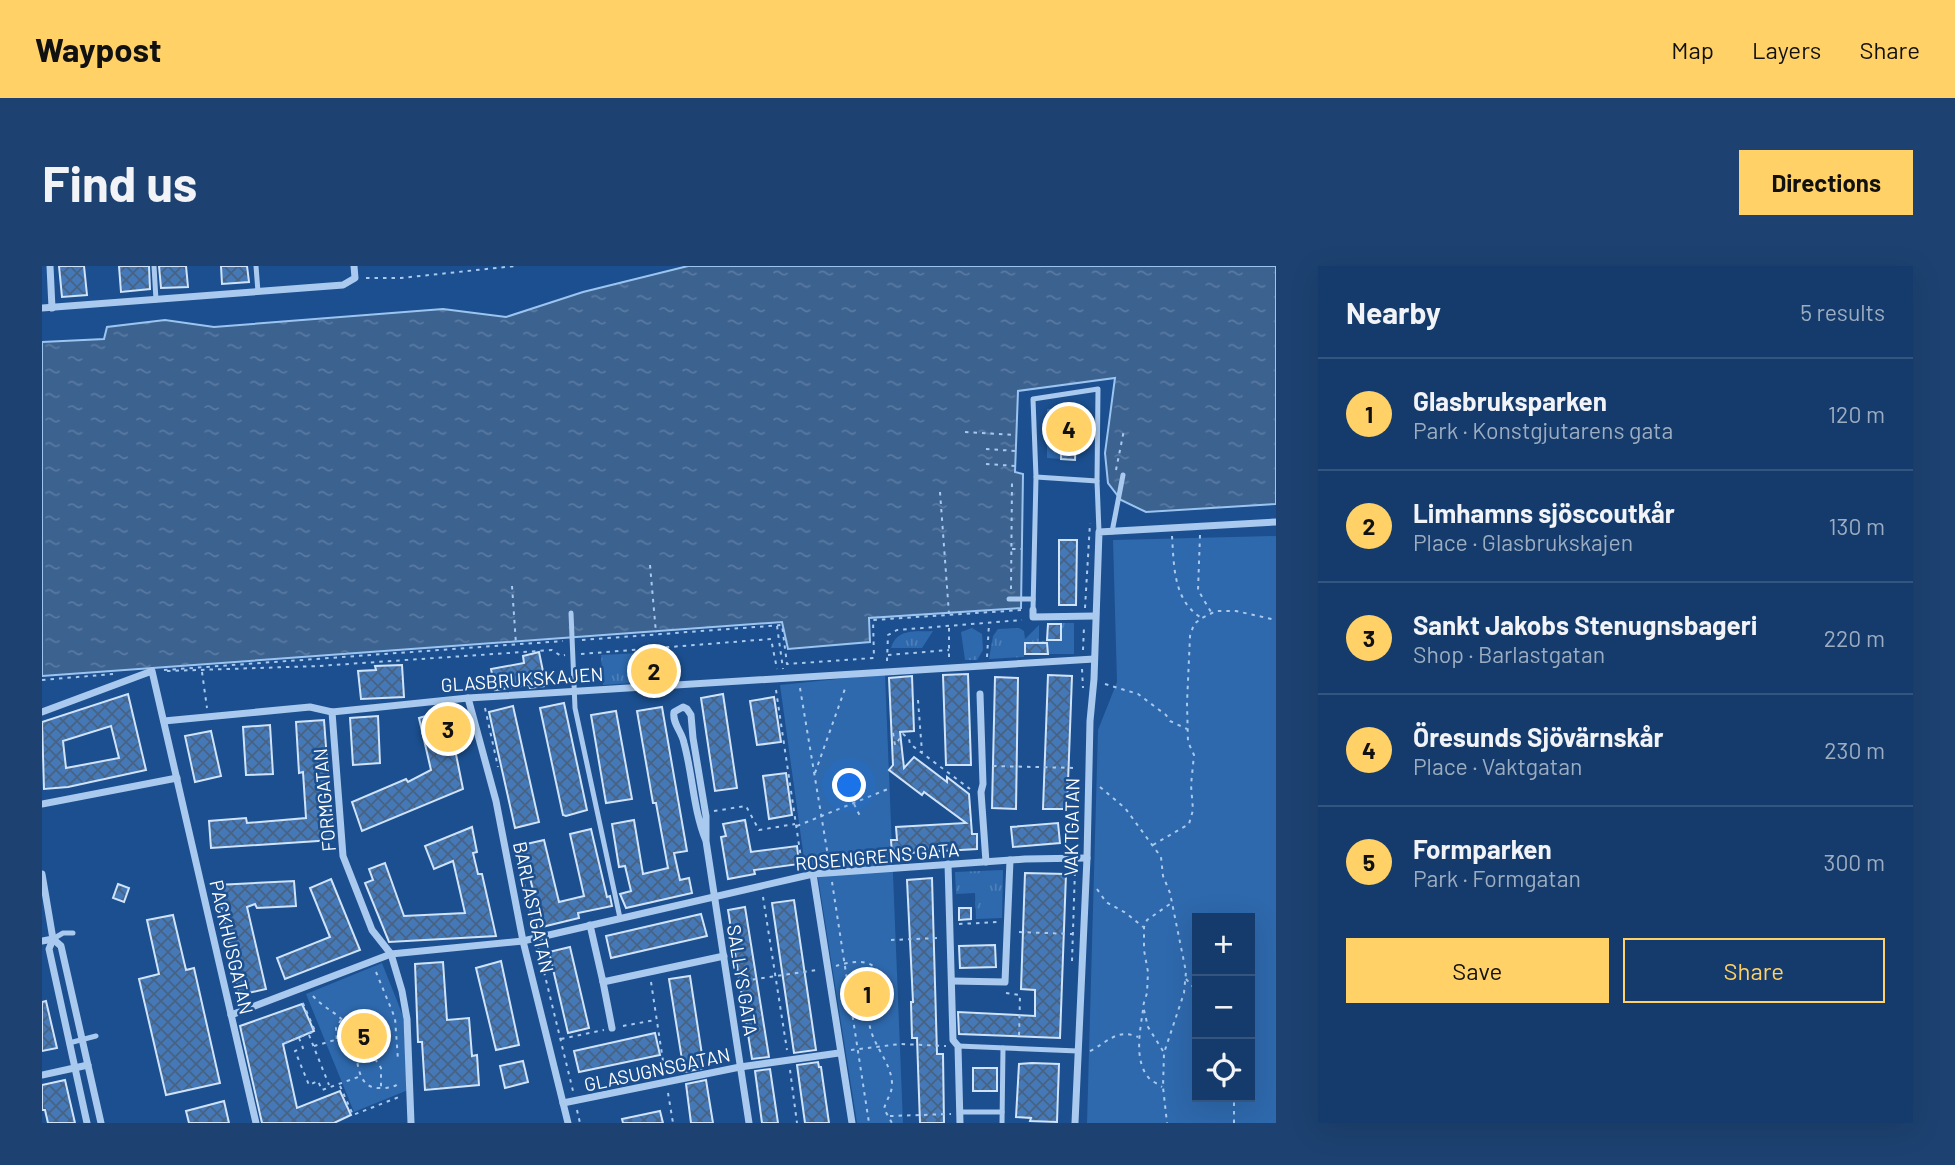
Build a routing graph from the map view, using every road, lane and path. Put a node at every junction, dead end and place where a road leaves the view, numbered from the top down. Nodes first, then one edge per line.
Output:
1 (50, 266) edge
2 (154, 266) edge
3 (256, 266) edge
4 (354, 266) edge
5 (515, 266) edge
6 (355, 278) junction
7 (258, 292) junction
8 (156, 300) junction
9 (52, 308) junction
10 (42, 309) edge
11 (1124, 430) dead end
12 (965, 432) dead end
13 (1016, 435) dead end
14 (986, 449) dead end
15 (1016, 451) dead end
16 (986, 464) dead end
17 (1016, 466) dead end
18 (1123, 475) dead end
19 (1036, 477) junction
20 (1114, 477) dead end
21 (1097, 481) junction
22 (1012, 482) dead end
23 (940, 492) dead end
24 (1276, 522) edge
25 (1200, 527) junction
26 (1171, 528) junction
27 (1112, 531) junction
28 (1100, 532) junction
29 (1011, 549) junction
30 (1021, 549) dead end
31 (650, 565) dead end
32 (512, 586) dead end
33 (1011, 590) dead end
34 (1009, 599) dead end
35 (1032, 599) junction
36 (571, 613) dead end
37 (1033, 613) junction
38 (1212, 613) junction
39 (949, 615) junction
40 (1084, 616) junction
41 (1095, 616) junction
42 (1202, 618) junction
43 (1276, 620) edge
44 (989, 623) junction
45 (777, 625) junction
46 (948, 627) junction
47 (656, 634) junction
48 (572, 641) junction
49 (516, 645) junction
50 (555, 650) dead end
51 (949, 650) junction
52 (591, 653) dead end
53 (887, 655) junction
54 (1082, 659) junction
55 (1094, 659) junction
56 (987, 664) junction
57 (949, 667) junction
58 (887, 670) junction
59 (152, 671) junction
60 (202, 671) junction
61 (851, 672) junction
62 (125, 673) dead end
63 (798, 676) junction
64 (779, 677) junction
65 (42, 680) edge
66 (1093, 683) junction
67 (575, 691) junction
68 (979, 694) dead end
69 (482, 697) junction
70 (468, 698) junction
71 (918, 700) dead end
72 (42, 712) edge
73 (332, 712) junction
74 (208, 715) junction
75 (164, 721) junction
76 (1188, 729) junction
77 (893, 733) dead end
78 (922, 753) junction
79 (983, 765) junction
80 (814, 774) junction
81 (500, 777) dead end
82 (177, 778) junction
83 (1088, 780) junction
84 (888, 789) dead end
85 (981, 792) junction
86 (854, 803) junction
87 (42, 804) edge
88 (705, 812) junction
89 (822, 816) junction
90 (860, 818) dead end
91 (796, 825) junction
92 (706, 841) junction
93 (515, 844) dead end
94 (1153, 845) junction
95 (1087, 858) junction
96 (1010, 860) junction
97 (986, 862) junction
98 (948, 864) junction
99 (831, 872) junction
100 (42, 874) edge
101 (813, 874) junction
102 (803, 876) junction
103 (1086, 880) junction
104 (761, 886) junction
105 (715, 896) junction
106 (1171, 904) junction
107 (620, 918) junction
108 (1007, 921) junction
109 (590, 925) junction
110 (950, 925) junction
111 (1144, 927) junction
112 (1007, 931) junction
113 (73, 933) dead end
114 (1072, 934) dead end
115 (951, 937) junction
116 (52, 939) junction
117 (536, 939) junction
118 (891, 940) dead end
119 (523, 941) junction
120 (42, 942) edge
121 (391, 954) junction
122 (724, 956) junction
123 (372, 961) junction
124 (845, 963) junction
125 (826, 969) junction
126 (649, 972) junction
127 (775, 977) junction
128 (1185, 978) junction
129 (952, 981) junction
130 (603, 982) junction
131 (1004, 982) junction
132 (728, 983) junction
133 (306, 986) junction
134 (1192, 986) edge
135 (298, 990) junction
136 (1143, 1006) junction
137 (231, 1016) junction
138 (342, 1019) junction
139 (612, 1028) dead end
140 (308, 1034) junction
141 (96, 1036) dead end
142 (299, 1038) junction
143 (1139, 1038) junction
144 (336, 1039) junction
145 (82, 1040) junction
146 (69, 1043) junction
147 (285, 1043) dead end
148 (313, 1046) junction
149 (958, 1046) junction
150 (876, 1047) junction
151 (858, 1048) junction
152 (1003, 1048) junction
153 (1018, 1048) junction
154 (1078, 1051) junction
155 (1164, 1052) junction
156 (357, 1053) junction
157 (839, 1053) junction
158 (398, 1059) dead end
159 (789, 1060) junction
160 (88, 1065) junction
161 (740, 1068) junction
162 (75, 1069) junction
163 (398, 1072) dead end
164 (42, 1075) edge
165 (361, 1076) junction
166 (666, 1081) junction
167 (339, 1085) junction
168 (329, 1086) junction
169 (1163, 1087) junction
170 (380, 1088) junction
171 (411, 1092) junction
172 (575, 1102) junction
173 (1234, 1102) edge
174 (564, 1104) junction
175 (1002, 1112) junction
176 (960, 1113) junction
177 (889, 1116) junction
178 (87, 1123) edge
179 (101, 1123) edge
180 (256, 1123) edge
181 (411, 1123) edge
182 (568, 1123) edge
183 (580, 1123) edge
184 (673, 1123) edge
185 (749, 1123) edge
186 (797, 1123) edge
187 (852, 1123) edge
188 (869, 1123) edge
189 (892, 1123) edge
190 (960, 1123) edge
191 (1002, 1123) edge
192 (1075, 1123) edge
193 (1167, 1123) edge
194 (1235, 1123) edge

1 - 9 street
2 - 8 lane
3 - 7 lane
4 - 6 street
5 - 6 path
6 - 7 street
7 - 8 street
8 - 9 street
9 - 10 street
11 - 20 path
12 - 13 path
14 - 15 path
16 - 17 path
18 - 27 lane
19 - 21 lane
19 - 21 lane, VAKTGATAN
19 - 35 lane
21 - 28 lane, VAKTGATAN
22 - 29 path
23 - 39 path
24 - 25 street
25 - 26 street
25 - 38 path
26 - 27 street
26 - 42 path
27 - 28 street
28 - 41 street, VAKTGATAN
29 - 30 path
29 - 33 path
31 - 47 path
32 - 49 path
34 - 35 lane
35 - 37 lane
36 - 48 lane
37 - 39 path
37 - 40 street
37 - 44 path
38 - 42 path
38 - 43 path
39 - 45 path
40 - 41 street
40 - 54 path
41 - 55 street, VAKTGATAN
42 - 76 path
44 - 46 path
44 - 56 path
45 - 47 path
45 - 64 path
46 - 51 path
46 - 53 path
47 - 48 path
48 - 49 path
48 - 67 lane
49 - 59 path
50 - 60 path
51 - 53 path
51 - 57 path
52 - 64 path
53 - 58 path
54 - 55 street, GLASBRUKSKAJEN
54 - 56 street, GLASBRUKSKAJEN
55 - 66 street, VAKTGATAN
56 - 57 street, GLASBRUKSKAJEN
57 - 58 street, GLASBRUKSKAJEN
58 - 61 street, GLASBRUKSKAJEN
59 - 60 path
59 - 72 street
59 - 75 street, PACKHUSGATAN
60 - 74 path
61 - 63 street, GLASBRUKSKAJEN
61 - 80 path
62 - 65 path
63 - 64 street, GLASBRUKSKAJEN
63 - 80 path
64 - 67 street, GLASBRUKSKAJEN
64 - 91 path
66 - 76 path
66 - 83 street, VAKTGATAN
67 - 69 street, GLASBRUKSKAJEN
67 - 107 lane
68 - 79 street
69 - 70 street, GLASBRUKSKAJEN
69 - 81 path
70 - 73 street, GLASBRUKSKAJEN
70 - 119 street, BARLASTGATAN
71 - 78 path
73 - 74 street, GLASBRUKSKAJEN
73 - 121 street, FORMGATAN
74 - 75 street, GLASBRUKSKAJEN
75 - 82 street, PACKHUSGATAN
76 - 94 path
77 - 78 path
78 - 85 path
79 - 83 path
79 - 85 street
80 - 89 path
82 - 87 street
82 - 137 street, PACKHUSGATAN
83 - 94 path
83 - 95 street, VAKTGATAN
84 - 86 path
85 - 97 street
86 - 89 path
86 - 90 path
88 - 91 path
88 - 92 street, SALLYS GATA
88 - 92 street, SALLYS GATA
89 - 91 path
89 - 99 path
91 - 102 path
92 - 105 street, SALLYS GATA
93 - 117 path
94 - 106 path
95 - 96 street, ROSENGRENS GATA
95 - 103 street, VAKTGATAN
96 - 97 street, ROSENGRENS GATA
96 - 108 street
97 - 98 street, ROSENGRENS GATA
98 - 99 street, ROSENGRENS GATA
98 - 110 street
99 - 101 street, ROSENGRENS GATA
99 - 124 path
100 - 116 street
101 - 102 street, ROSENGRENS GATA
101 - 125 street
102 - 104 street, ROSENGRENS GATA
103 - 111 path
103 - 154 street, VAKTGATAN
104 - 105 street, ROSENGRENS GATA
104 - 127 path
105 - 107 street, ROSENGRENS GATA
105 - 122 street, SALLYS GATA
106 - 111 path
106 - 128 path
107 - 109 street, ROSENGRENS GATA
108 - 110 path
108 - 112 street
109 - 117 street, ROSENGRENS GATA
109 - 130 street
110 - 115 street
111 - 136 path
112 - 114 path
112 - 131 street
113 - 116 lane
115 - 118 path
115 - 129 street
116 - 120 street
116 - 145 street
116 - 146 street
117 - 119 street, ROSENGRENS GATA
117 - 172 path
119 - 121 street, ROSENGRENS GATA
119 - 174 street, BARLASTGATAN
121 - 123 street, ROSENGRENS GATA
121 - 171 street, FORMGATAN
122 - 126 street
122 - 132 street, SALLYS GATA
123 - 133 street, ROSENGRENS GATA
123 - 158 path
124 - 125 path
124 - 150 path
124 - 151 path
125 - 127 path
125 - 157 street
126 - 130 street
126 - 166 path
127 - 132 path
127 - 159 path
128 - 134 path
128 - 155 path
129 - 131 street
129 - 149 street
130 - 139 street
131 - 153 path
132 - 161 street, SALLYS GATA
133 - 135 street, ROSENGRENS GATA
133 - 138 path
135 - 137 street, ROSENGRENS GATA
135 - 140 path
136 - 143 path
136 - 155 path
137 - 180 street, PACKHUSGATAN
138 - 144 path
138 - 156 path
140 - 142 path
140 - 148 path
141 - 145 lane
142 - 147 path
142 - 168 path
143 - 154 path
143 - 169 path
144 - 148 path
144 - 156 path
145 - 146 lane
145 - 160 street
146 - 162 street
148 - 168 path
149 - 150 path
149 - 152 lane
149 - 176 street
150 - 151 path
150 - 177 path
151 - 157 path
151 - 188 path
152 - 153 lane
152 - 175 lane
153 - 154 lane
154 - 192 street, VAKTGATAN
155 - 169 path
156 - 165 path
156 - 170 path
157 - 159 street, GLASUGNSGATAN
157 - 187 street
159 - 161 street, GLASUGNSGATAN
159 - 186 path
160 - 162 street
160 - 179 street
161 - 166 street, GLASUGNSGATAN
161 - 185 street, SALLYS GATA
162 - 164 street
162 - 178 street
163 - 170 path
165 - 167 path
165 - 170 path
166 - 172 street, GLASUGNSGATAN
166 - 184 path
167 - 168 path
167 - 171 path
169 - 193 path
171 - 181 street, FORMGATAN
172 - 174 street, GLASUGNSGATAN
172 - 183 path
173 - 194 path
174 - 182 street, BARLASTGATAN
175 - 176 lane
175 - 191 lane
176 - 177 path
176 - 190 street
177 - 189 path

